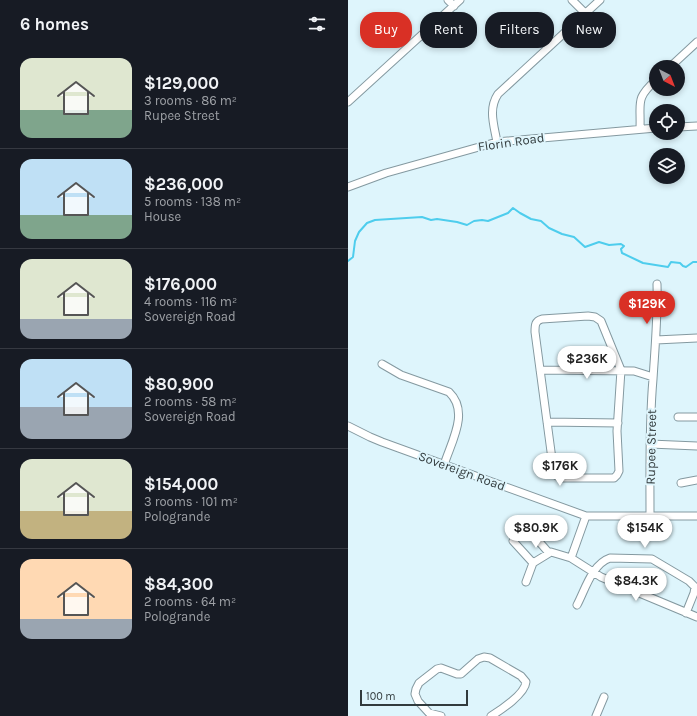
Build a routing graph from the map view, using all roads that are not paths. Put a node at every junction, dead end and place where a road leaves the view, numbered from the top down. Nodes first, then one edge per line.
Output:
1 (448, 0) edge
2 (460, 0) edge
3 (572, 0) edge
4 (600, 0) edge
5 (454, 6) junction
6 (584, 12) edge
7 (586, 12) edge
8 (562, 34) edge
9 (697, 42) edge
10 (678, 60) edge
11 (649, 87) edge
12 (348, 102) edge
13 (697, 126) edge
14 (685, 127) edge
15 (640, 128) junction
16 (649, 128) edge
17 (497, 142) junction
18 (348, 187) edge
19 (657, 284) dead end
20 (697, 338) edge
21 (656, 340) junction
22 (382, 364) dead end
23 (540, 370) junction
24 (621, 370) junction
25 (653, 377) junction
26 (678, 417) dead end
27 (697, 417) edge
28 (547, 422) junction
29 (618, 423) junction
30 (348, 426) edge
31 (650, 444) junction
32 (697, 446) edge
33 (444, 465) junction
34 (697, 480) edge
35 (681, 483) dead end
36 (586, 516) junction
37 (650, 516) junction
38 (697, 516) edge
39 (528, 529) dead end
40 (513, 541) dead end
41 (549, 553) junction
42 (571, 558) junction
43 (534, 563) junction
44 (593, 572) junction
45 (526, 582) dead end
46 (577, 605) dead end
47 (686, 613) junction
48 (697, 617) edge
49 (604, 697) dead end
50 (434, 715) edge
51 (491, 716) edge
52 (596, 716) edge

1 - 5 street
2 - 5 street
3 - 6 street
4 - 7 street
5 - 12 street
8 - 17 street
9 - 10 street
11 - 15 street
13 - 14 street
15 - 16 street, Florin Road
15 - 17 street, Florin Road
17 - 18 street, Florin Road
19 - 21 street, Rupee Street
20 - 21 street
21 - 25 street, Rupee Street
22 - 33 street
23 - 24 street
23 - 24 street
23 - 28 street
24 - 25 street
24 - 29 street
25 - 31 street, Rupee Street
26 - 27 street
28 - 29 street
28 - 29 street
30 - 33 street, Sovereign Road
31 - 32 street
31 - 37 street, Rupee Street
33 - 36 street, Sovereign Road
34 - 35 street
36 - 37 street, Sovereign Road
36 - 42 street
37 - 38 street, Sovereign Road
39 - 41 street
40 - 43 street
41 - 42 street
41 - 43 street
42 - 44 street
43 - 45 street
44 - 46 street
44 - 47 street
44 - 47 street
47 - 48 street
49 - 52 street
50 - 51 street

